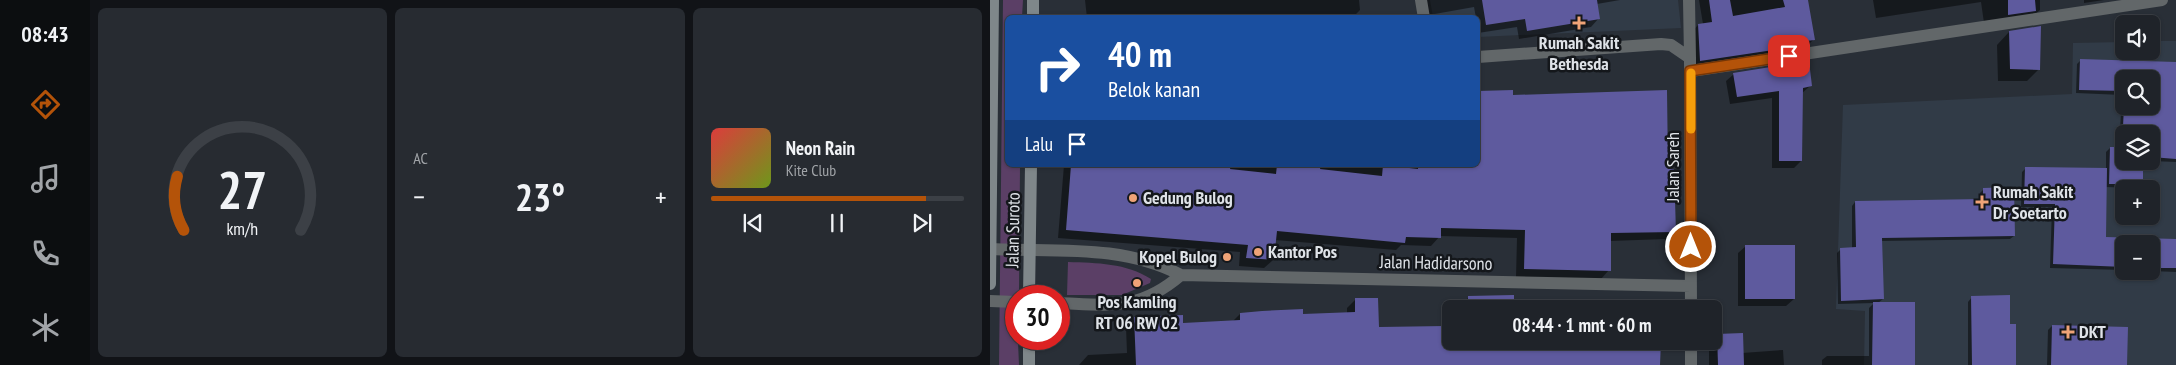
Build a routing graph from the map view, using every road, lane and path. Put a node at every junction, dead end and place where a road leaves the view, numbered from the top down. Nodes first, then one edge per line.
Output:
1 (993, 0) edge
2 (1033, 0) edge
3 (1421, 0) edge
4 (1689, 0) edge
5 (2162, 0) edge
6 (1033, 15) edge
7 (1424, 15) edge
8 (1480, 57) edge
9 (1690, 65) junction
10 (1031, 167) edge
11 (991, 249) edge
12 (1030, 251) junction
13 (990, 267) edge
14 (1181, 275) junction
15 (990, 284) edge
16 (1029, 285) edge
17 (1691, 286) junction
18 (1691, 300) edge
19 (990, 301) edge
20 (1005, 302) edge
21 (1070, 304) edge
22 (1029, 350) edge
23 (1691, 350) edge
24 (1029, 365) edge
25 (1691, 365) edge

1 - 11 main road, Jalan Suroto
2 - 6 main road
3 - 7 street
4 - 9 street, Jalan Sareh
5 - 9 street
8 - 9 street
9 - 17 street, Jalan Sareh
10 - 12 main road, Jalan Suroto
11 - 12 street, Jalan Hadidarsono
11 - 13 main road, Jalan Suroto
12 - 14 street, Jalan Hadidarsono
12 - 16 main road, Jalan Suroto
13 - 15 main road, Jalan Suroto
14 - 17 street, Jalan Hadidarsono
14 - 21 street
17 - 18 street, Jalan Sareh
19 - 20 street
22 - 24 main road
23 - 25 street

